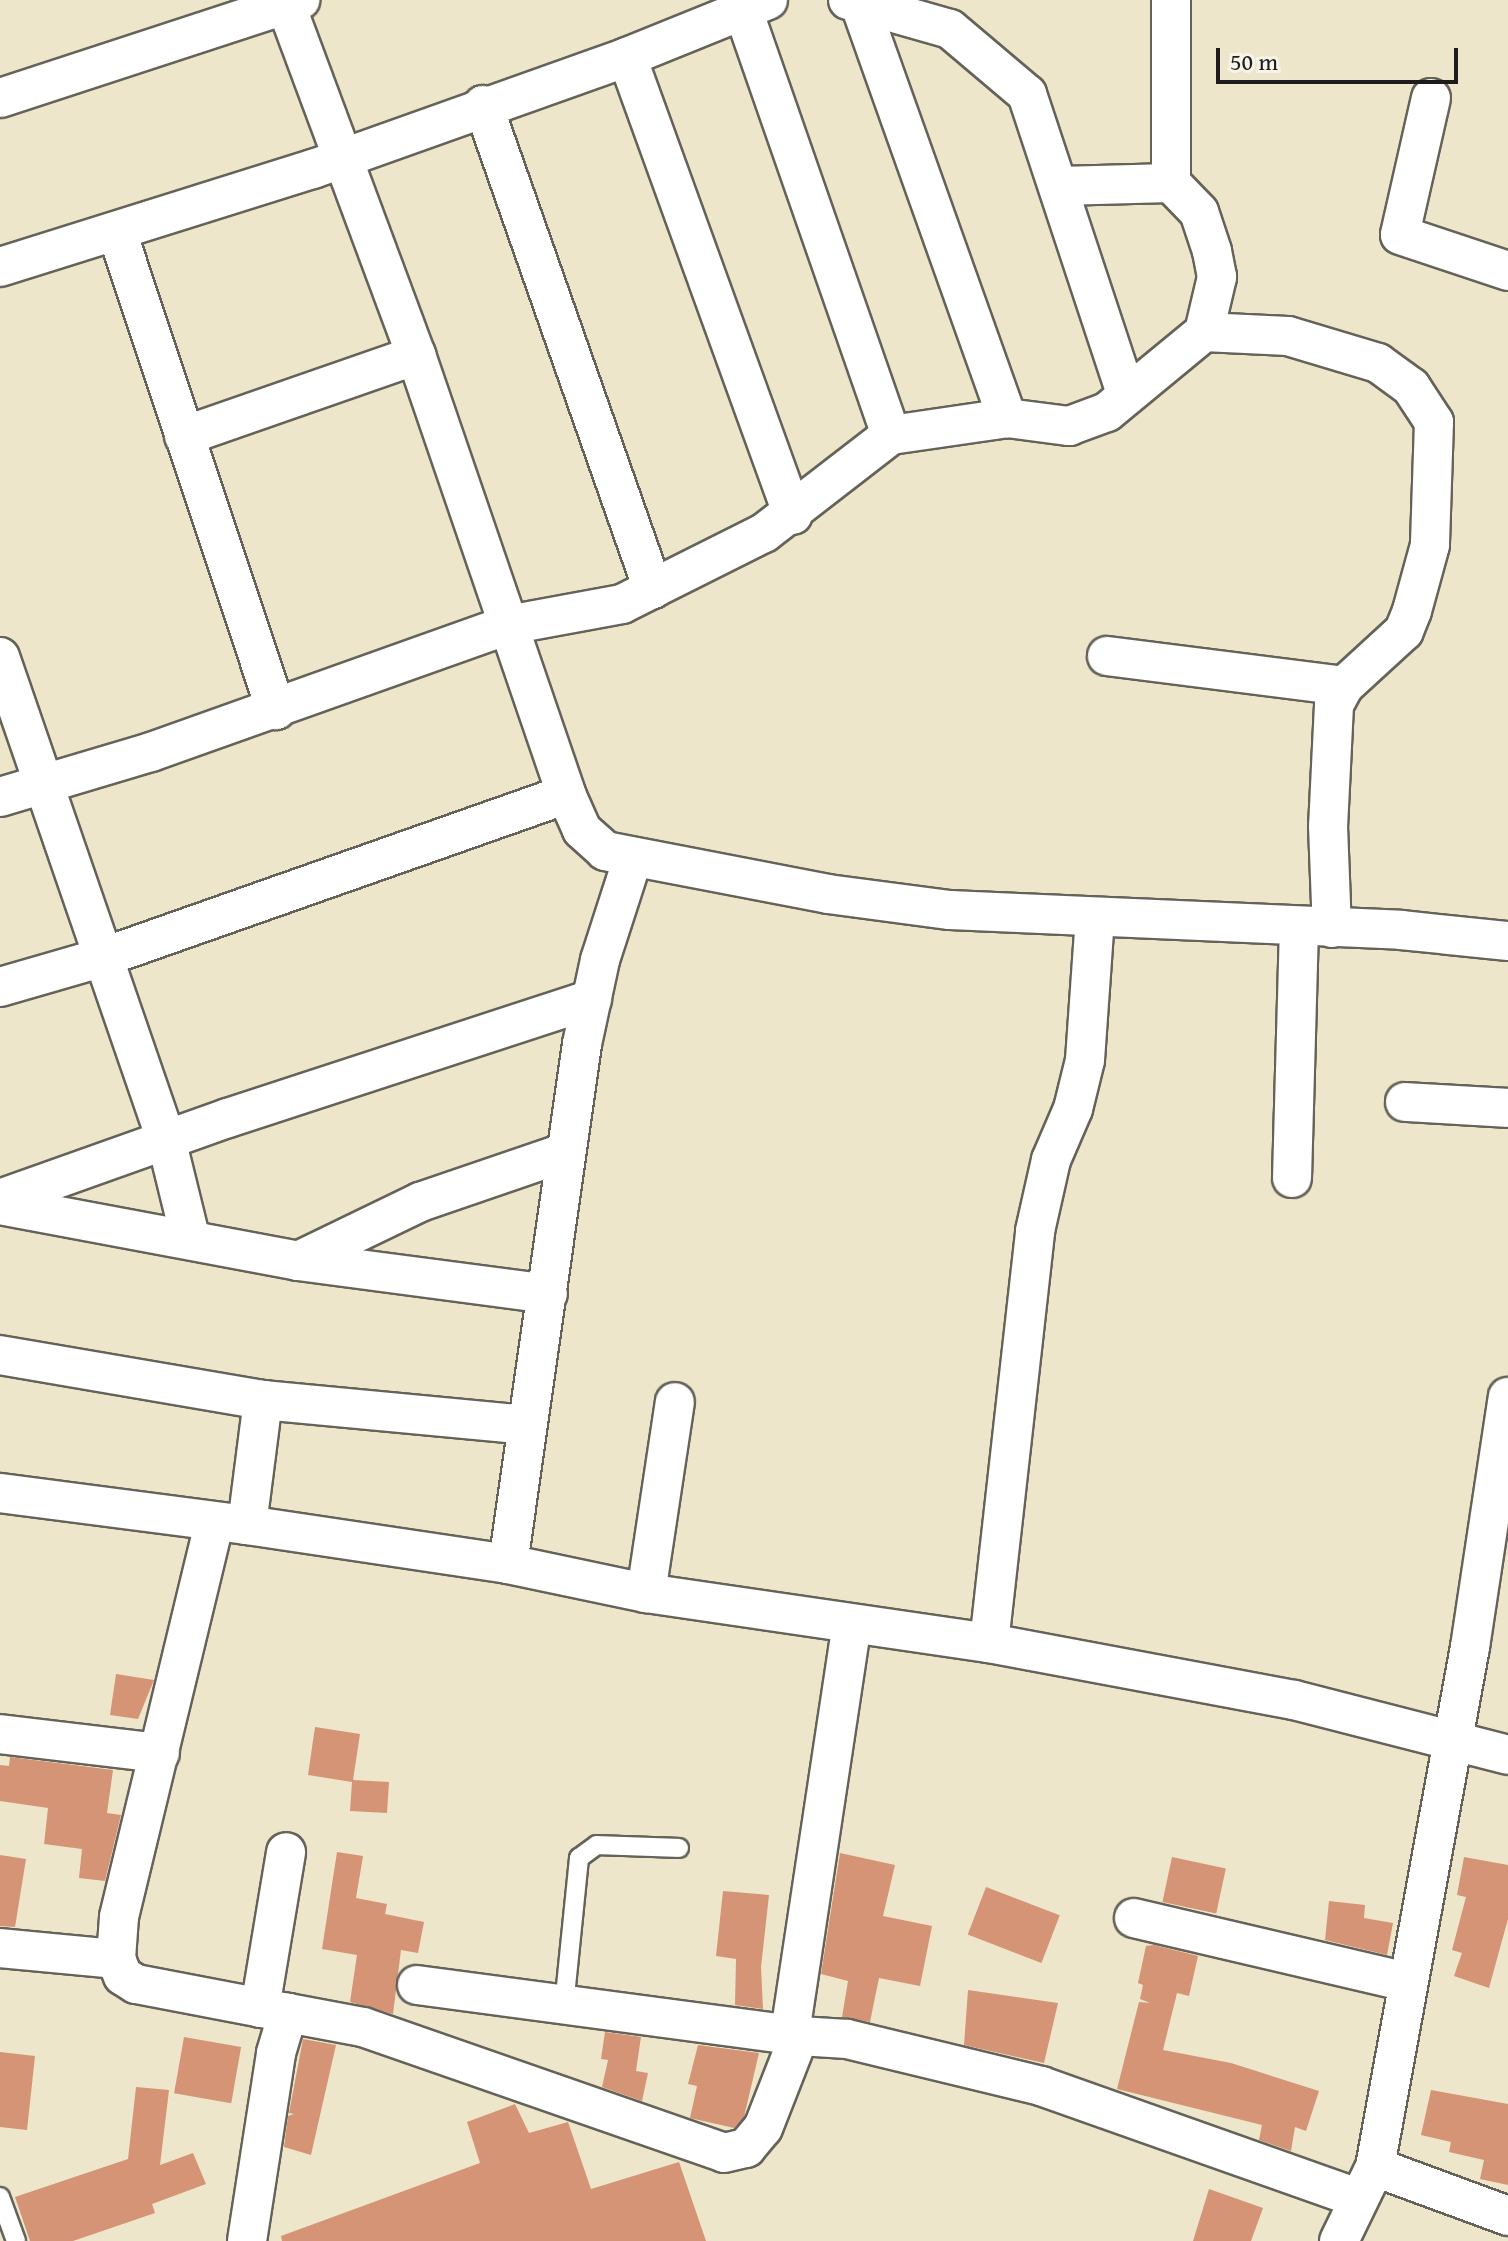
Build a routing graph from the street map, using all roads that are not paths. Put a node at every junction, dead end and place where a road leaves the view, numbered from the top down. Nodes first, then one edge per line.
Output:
1 (1171, 0) edge
2 (853, 1) edge
3 (290, 2) edge
4 (755, 5) edge
5 (627, 57) junction
6 (0, 98) edge
7 (1431, 98) dead end
8 (483, 105) junction
9 (345, 158) junction
10 (1171, 183) junction
11 (1059, 186) junction
12 (117, 232) junction
13 (0, 267) edge
14 (1508, 271) edge
15 (1204, 332) junction
16 (416, 355) junction
17 (1126, 394) junction
18 (1007, 418) junction
19 (891, 435) junction
20 (184, 436) junction
21 (793, 515) junction
22 (653, 589) junction
23 (508, 625) junction
24 (1107, 656) dead end
25 (0, 657) edge
26 (1344, 686) junction
27 (276, 710) junction
28 (44, 783) junction
29 (566, 794) junction
30 (0, 797) edge
31 (633, 858) junction
32 (1095, 917) junction
33 (1315, 927) junction
34 (1508, 941) edge
35 (104, 957) junction
36 (0, 987) edge
37 (592, 999) junction
38 (1405, 1102) dead end
39 (1508, 1108) edge
40 (166, 1139) junction
41 (566, 1152) junction
42 (1292, 1178) dead end
43 (0, 1199) edge
44 (0, 1205) edge
45 (190, 1237) junction
46 (298, 1261) junction
47 (548, 1294) junction
48 (0, 1355) edge
49 (1508, 1397) edge
50 (263, 1400) junction
51 (675, 1402) dead end
52 (526, 1425) junction
53 (0, 1493) edge
54 (230, 1524) junction
55 (508, 1564) junction
56 (646, 1593) junction
57 (1493, 1600) edge
58 (852, 1625) junction
59 (989, 1643) junction
60 (0, 1734) edge
61 (1453, 1742) junction
62 (160, 1753) junction
63 (1508, 1755) edge
64 (679, 1848) dead end
65 (286, 1852) dead end
66 (1134, 1918) dead end
67 (0, 1948) edge
68 (116, 1959) junction
69 (1407, 1982) junction
70 (417, 1985) dead end
71 (564, 2006) junction
72 (274, 2010) junction
73 (794, 2034) junction
74 (1367, 2182) junction
75 (0, 2197) edge
76 (1508, 2216) edge
77 (16, 2241) edge
78 (247, 2241) edge
79 (1339, 2241) edge

1 - 10 street
2 - 11 street
2 - 18 street
3 - 6 street
3 - 9 street
4 - 5 street
4 - 19 street
5 - 8 street
5 - 21 street
7 - 14 street
8 - 9 street
8 - 22 street
9 - 12 street
9 - 16 street
10 - 11 street
10 - 15 street
11 - 17 street
12 - 13 street
12 - 20 street
15 - 17 street
15 - 26 street
16 - 20 street
16 - 23 street
17 - 18 street
18 - 19 street
19 - 21 street
20 - 27 street
21 - 22 street
22 - 23 street
23 - 27 street
23 - 29 street
24 - 26 street
25 - 28 street
26 - 33 street
27 - 28 street
28 - 30 street
28 - 35 street
29 - 31 street
29 - 35 street
31 - 32 street
31 - 37 street
32 - 33 street
32 - 59 street
33 - 34 street
33 - 42 street
35 - 36 street
35 - 40 street
37 - 40 street
37 - 41 street
38 - 39 street
40 - 43 street
40 - 45 street
41 - 46 street
41 - 47 street
44 - 45 street
45 - 46 street
46 - 47 street
47 - 52 street
48 - 50 street
49 - 57 street
50 - 52 street
50 - 54 street
51 - 56 street
52 - 55 street
53 - 54 street
54 - 55 street
54 - 62 street
55 - 56 street
56 - 58 street
57 - 61 street
58 - 59 street
58 - 73 street
59 - 61 street
60 - 62 street
61 - 63 street
61 - 69 street
62 - 68 street
64 - 71 lane
65 - 72 street
66 - 69 street
67 - 68 street
68 - 72 street
69 - 74 street
70 - 71 street
71 - 73 street
72 - 73 street
72 - 78 street
73 - 74 street
74 - 76 street
74 - 79 street
75 - 77 lane

